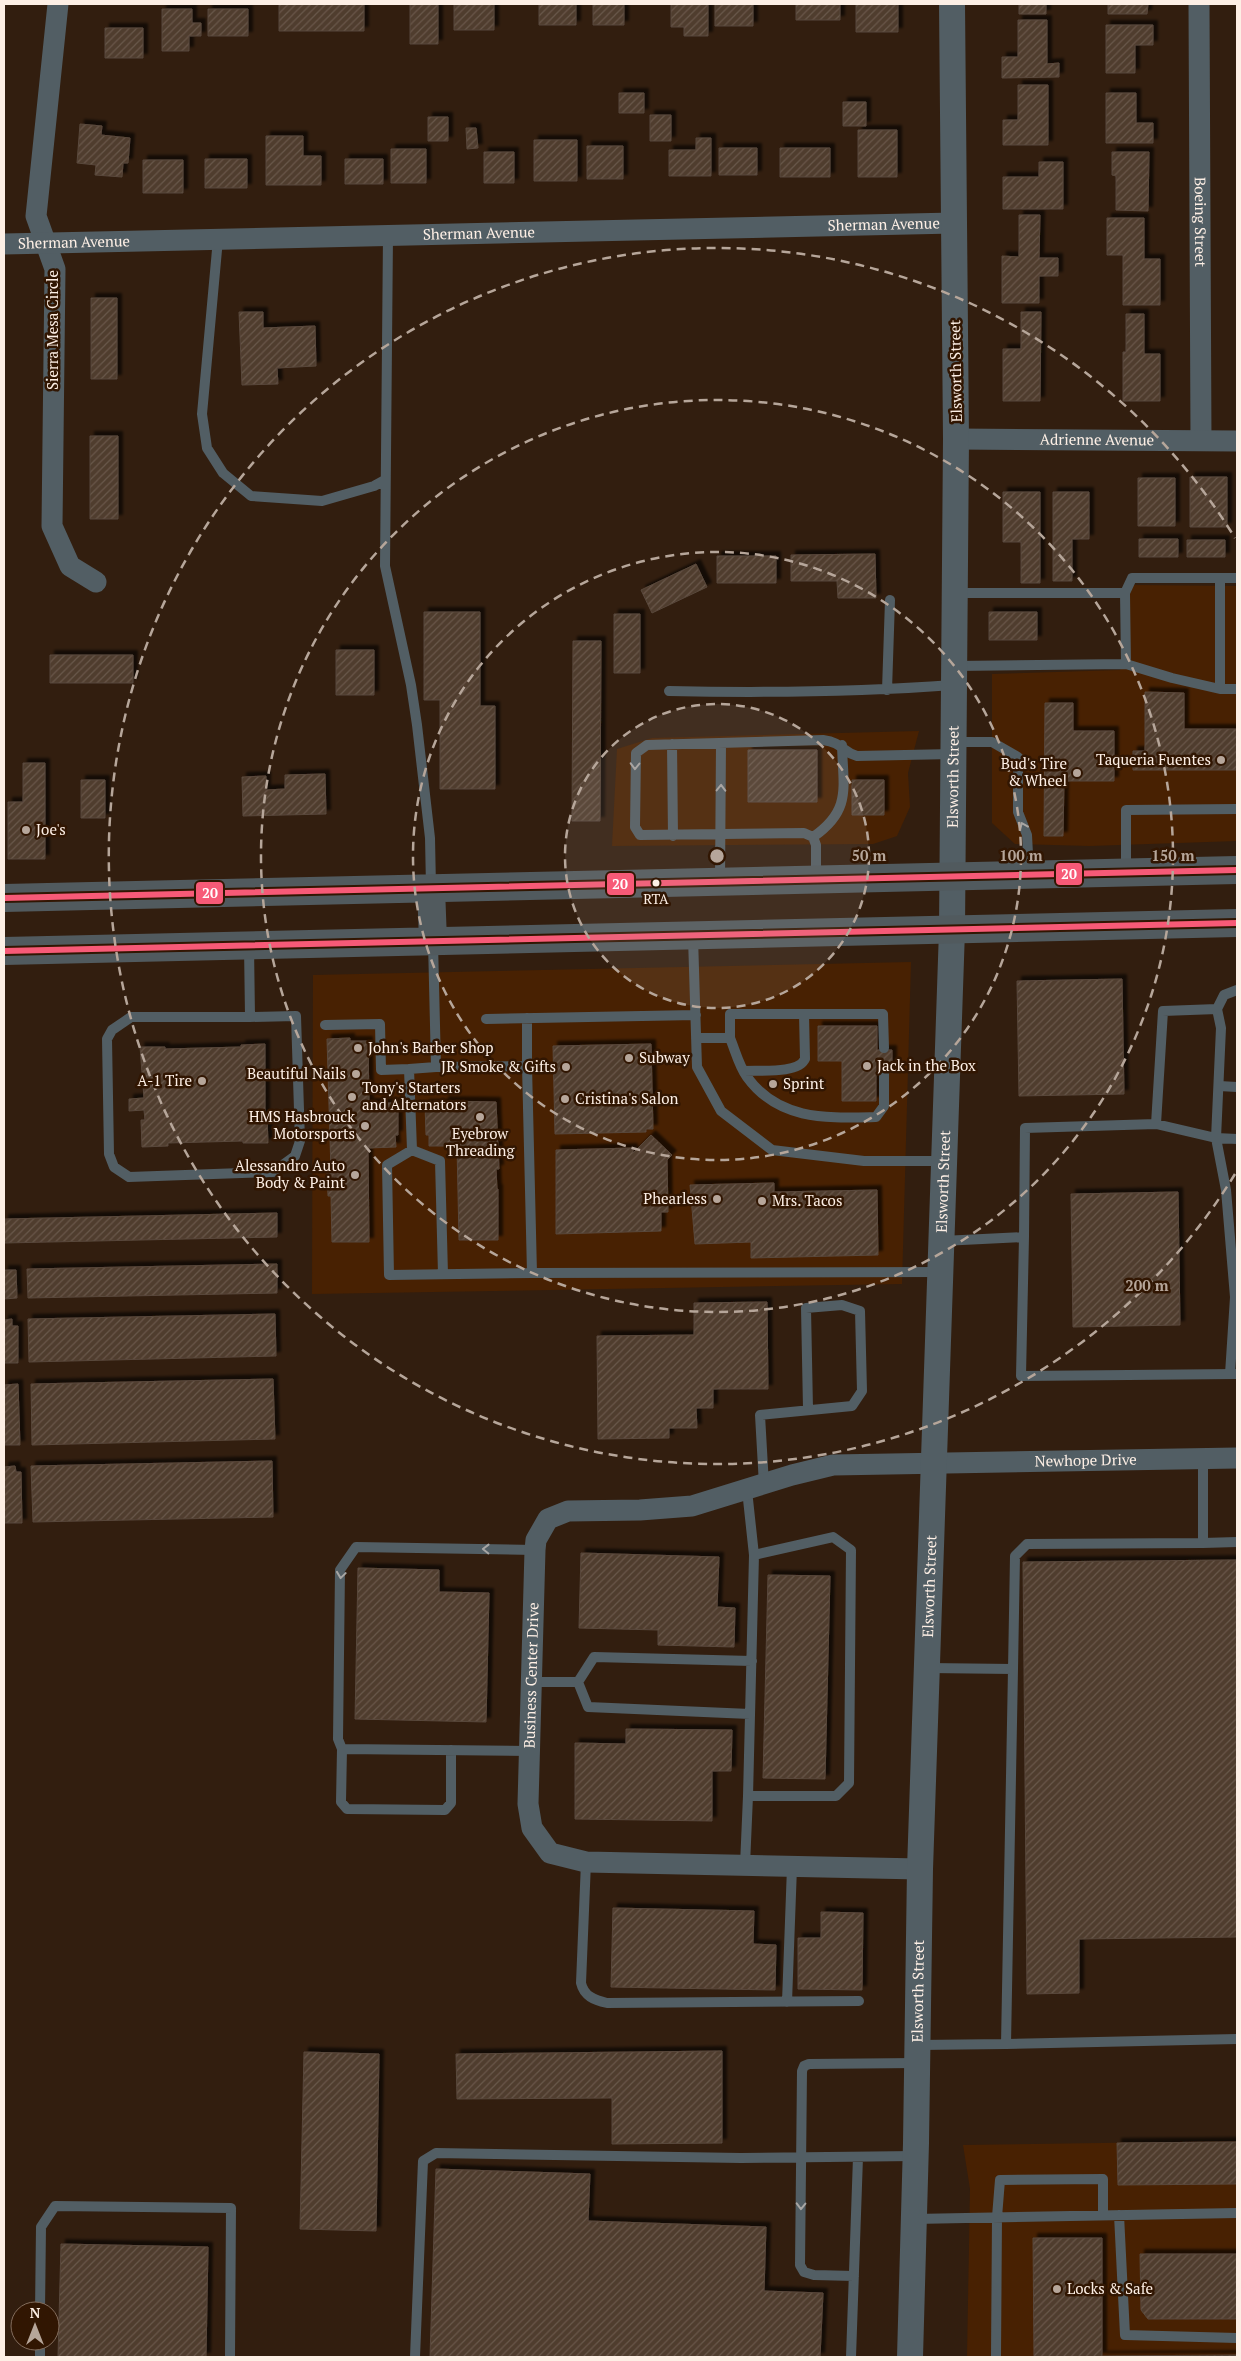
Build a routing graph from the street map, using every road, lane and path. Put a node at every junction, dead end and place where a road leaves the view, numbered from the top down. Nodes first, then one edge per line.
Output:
1 (58, 4) edge
2 (952, 4) edge
3 (1199, 4) edge
4 (954, 223) junction
5 (388, 235) junction
6 (218, 239) junction
7 (45, 243) junction
8 (4, 244) edge
9 (956, 439) junction
10 (1202, 440) junction
11 (1237, 441) edge
12 (385, 480) junction
13 (1220, 578) junction
14 (1237, 578) edge
15 (96, 582) dead end
16 (1125, 593) junction
17 (955, 594) junction
18 (890, 600) dead end
19 (1126, 664) junction
20 (954, 676) junction
21 (1237, 688) edge
22 (1220, 689) junction
23 (887, 690) junction
24 (669, 691) dead end
25 (721, 743) junction
26 (672, 744) junction
27 (842, 745) junction
28 (954, 748) junction
29 (1237, 809) edge
30 (720, 834) junction
31 (673, 836) junction
32 (813, 837) junction
33 (1237, 870) edge
34 (1126, 872) junction
35 (1029, 874) junction
36 (953, 876) junction
37 (816, 880) junction
38 (720, 882) junction
39 (431, 888) junction
40 (40, 897) junction
41 (4, 898) edge
42 (4, 914) edge
43 (1230, 920) edge
44 (952, 930) junction
45 (693, 936) junction
46 (433, 941) junction
47 (249, 945) junction
48 (4, 951) edge
49 (1237, 990) edge
50 (1217, 1009) junction
51 (804, 1014) junction
52 (696, 1016) junction
53 (250, 1018) junction
54 (527, 1018) junction
55 (486, 1019) dead end
56 (325, 1024) dead end
57 (696, 1038) junction
58 (730, 1038) junction
59 (884, 1048) dead end
60 (527, 1066) junction
61 (436, 1067) junction
62 (409, 1069) junction
63 (744, 1071) junction
64 (884, 1072) dead end
65 (1219, 1086) junction
66 (1237, 1087) edge
67 (1156, 1124) junction
68 (1216, 1138) junction
69 (1237, 1139) edge
70 (412, 1150) junction
71 (945, 1161) junction
72 (1024, 1237) junction
73 (942, 1241) junction
74 (941, 1272) junction
75 (532, 1273) junction
76 (443, 1274) junction
77 (1234, 1374) edge
78 (808, 1409) junction
79 (1237, 1458) edge
80 (1203, 1459) junction
81 (935, 1465) junction
82 (756, 1487) junction
83 (1237, 1542) edge
84 (1203, 1543) junction
85 (535, 1550) junction
86 (754, 1555) junction
87 (752, 1661) junction
88 (927, 1668) junction
89 (1013, 1669) junction
90 (531, 1682) junction
91 (578, 1682) junction
92 (750, 1714) junction
93 (342, 1749) junction
94 (451, 1750) junction
95 (529, 1751) junction
96 (748, 1796) junction
97 (586, 1862) junction
98 (745, 1865) junction
99 (792, 1867) junction
100 (920, 1870) junction
101 (859, 2001) dead end
102 (787, 2002) junction
103 (1237, 2039) edge
104 (1006, 2044) junction
105 (917, 2054) junction
106 (858, 2156) junction
107 (916, 2156) junction
108 (803, 2157) junction
109 (1237, 2213) edge
110 (1103, 2215) junction
111 (1119, 2215) junction
112 (997, 2217) junction
113 (914, 2219) junction
114 (854, 2276) junction
115 (40, 2301) edge
116 (1237, 2338) edge
117 (230, 2357) edge
118 (415, 2357) edge
119 (851, 2357) edge
120 (910, 2357) edge
121 (996, 2357) edge

1 - 7 street, Sierra Mesa Circle
2 - 4 street, Elsworth Street
3 - 10 street, Boeing Street
4 - 5 street, Sherman Avenue
4 - 9 street, Elsworth Street
5 - 6 street, Sherman Avenue
5 - 12 lane
6 - 7 street, Sherman Avenue
6 - 12 lane
7 - 8 street, Sherman Avenue
7 - 15 street, Sierra Mesa Circle
9 - 10 street, Adrienne Avenue
9 - 17 street, Elsworth Street
10 - 11 street, Adrienne Avenue
12 - 39 lane
13 - 14 lane
13 - 16 lane
13 - 22 lane
16 - 17 lane
16 - 19 lane
17 - 20 street, Elsworth Street
18 - 23 lane
19 - 20 lane
19 - 22 lane
20 - 23 lane
20 - 28 street, Elsworth Street
21 - 22 lane
23 - 24 lane
25 - 26 lane
25 - 27 lane
30 -> 25 lane
26 - 31 lane
26 -> 31 lane
27 - 28 lane
27 - 32 lane
35 -> 28 lane
28 - 36 street, Elsworth Street
29 - 34 lane
30 - 31 lane
30 - 32 lane
30 - 38 lane
32 - 37 lane
33 - 34 main road
34 - 35 main road
35 - 36 main road
36 - 37 main road
36 - 44 street, Elsworth Street
37 - 38 main road
38 - 39 main road
39 - 40 main road
39 - 46 main road
40 - 41 main road
40 - 42 main road
43 - 44 main road
44 - 45 main road
44 - 71 street, Elsworth Street
45 - 46 main road
45 - 52 lane
46 - 47 main road
46 - 61 lane
47 - 48 main road
47 - 53 lane
49 - 50 lane
50 - 65 lane
50 - 67 lane
51 - 58 lane
51 - 59 lane
51 - 63 lane
52 - 54 lane
52 - 57 lane
53 - 53 lane
54 - 55 lane
54 - 60 lane
56 - 62 lane
57 - 58 lane
57 - 71 lane
58 - 63 lane
60 - 61 lane
60 - 75 lane
61 - 62 lane
62 - 70 lane
63 - 64 lane
65 - 66 lane
65 - 68 lane
67 - 68 lane
67 - 72 lane
68 - 69 lane
68 - 77 lane
70 - 76 lane
70 - 76 lane
71 - 73 street, Elsworth Street
72 - 73 lane
72 - 77 lane
73 - 74 street, Elsworth Street
74 - 75 lane
74 - 81 street, Elsworth Street
75 - 76 lane
78 - 78 lane
78 - 82 lane
79 - 80 street, Newhope Drive
80 - 81 street, Newhope Drive
80 - 84 lane
81 - 82 street, Business Center Drive
81 - 88 street, Elsworth Street
82 - 85 street, Business Center Drive
82 - 86 lane
83 - 84 lane
84 - 89 lane
85 - 90 street, Business Center Drive
85 -> 93 lane
86 - 87 lane
86 - 96 lane
87 - 91 lane
87 - 92 lane
88 - 89 lane
88 - 100 street, Elsworth Street
89 - 104 lane
90 - 91 lane
90 - 95 street, Business Center Drive
91 - 92 lane
92 - 96 lane
93 - 94 lane
93 - 94 lane
94 - 95 lane
95 - 97 street, Business Center Drive
96 - 98 lane
97 - 98 street, Business Center Drive
97 - 102 lane
98 - 99 street, Business Center Drive
99 - 100 street, Business Center Drive
99 - 102 lane
100 - 105 street, Elsworth Street
101 - 102 lane
103 - 104 lane
104 - 105 lane
105 - 107 street, Elsworth Street
105 - 108 lane
106 - 107 lane
106 - 108 lane
106 - 114 lane
107 - 113 street, Elsworth Street
108 -> 114 lane
108 - 118 lane
109 - 111 lane
110 - 111 lane
110 - 112 lane
110 - 112 lane
111 - 116 lane
112 - 113 lane
112 - 121 lane
113 - 120 street, Elsworth Street
114 - 119 lane
115 - 117 lane

